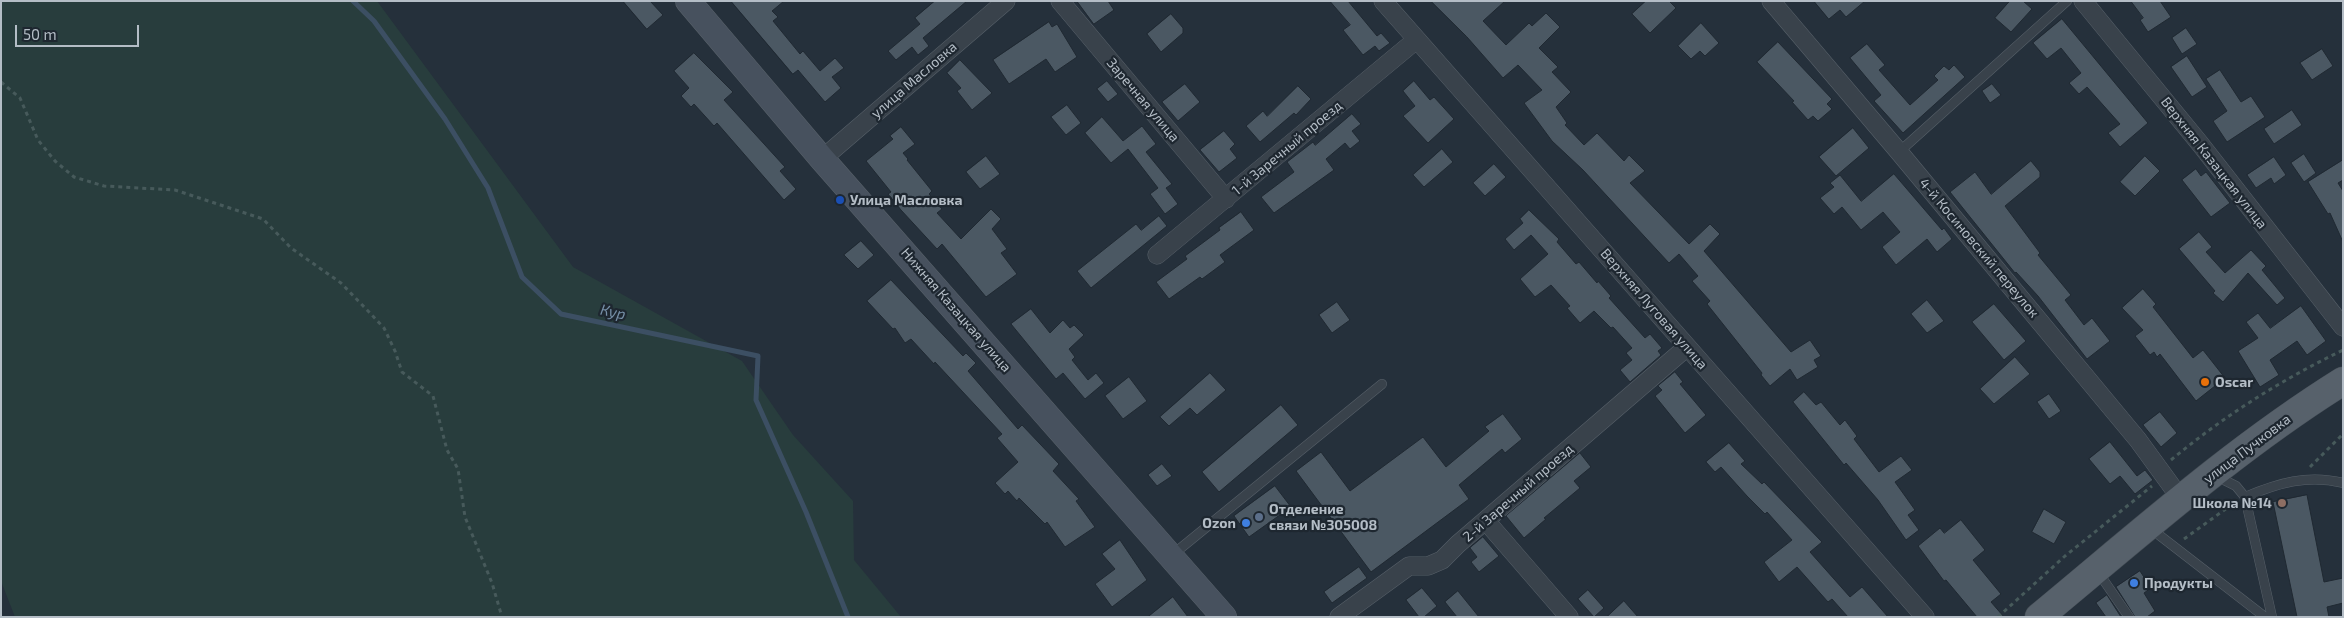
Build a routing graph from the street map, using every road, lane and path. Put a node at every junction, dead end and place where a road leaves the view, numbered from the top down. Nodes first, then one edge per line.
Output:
1 (688, 1) edge
2 (1006, 1) edge
3 (1060, 1) edge
4 (1383, 1) edge
5 (1771, 1) edge
6 (2067, 1) edge
7 (2083, 1) edge
8 (1416, 40) junction
9 (1, 82) edge
10 (1900, 152) junction
11 (822, 159) junction
12 (1226, 199) junction
13 (1157, 255) dead end
14 (2343, 326) edge
15 (1687, 347) junction
16 (2343, 350) edge
17 (2343, 381) edge
18 (1382, 384) dead end
19 (2343, 434) edge
20 (2162, 473) junction
21 (2212, 475) junction
22 (2298, 480) junction
23 (2343, 483) edge
24 (2245, 497) junction
25 (2182, 500) junction
26 (1486, 521) junction
27 (2148, 526) junction
28 (2175, 546) junction
29 (1171, 556) junction
30 (2096, 570) junction
31 (502, 617) edge
32 (1224, 617) edge
33 (1339, 617) edge
34 (1569, 617) edge
35 (1925, 617) edge
36 (1998, 617) edge
37 (2039, 617) edge
38 (2129, 617) edge
39 (2265, 617) edge
40 (2272, 617) edge

1 - 11 street, Нижняя Казацкая улица
2 - 11 street, улица Масловка
3 - 12 street, Заречная улица
4 - 8 street, Верхняя Луговая улица
5 - 10 street, 4-й Косиновский переулок
6 - 10 lane
7 - 14 street, Верхняя Казацкая улица
8 - 12 street, 1-й Заречный проезд
8 - 15 street, Верхняя Луговая улица
9 - 31 path
10 - 20 street, 4-й Косиновский переулок
11 - 29 street, Нижняя Казацкая улица
12 - 13 street, 1-й Заречный проезд
15 - 26 street, 2-й Заречный проезд
15 - 35 street, Верхняя Луговая улица
16 - 20 path
17 - 21 main road, улица Пучковка
18 - 29 lane
19 - 22 path
20 - 25 street, 4-й Косиновский переулок
20 - 36 path
21 - 24 lane
21 - 25 main road, улица Пучковка
22 - 23 lane
22 - 24 lane
24 - 28 path
24 - 40 lane
25 - 27 main road, улица Пучковка
26 - 33 street, 2-й Заречный проезд
26 - 34 street
27 - 28 lane
27 - 30 main road, улица Пучковка
28 - 39 lane
29 - 32 street, Нижняя Казацкая улица
30 - 37 main road, улица Пучковка
30 - 38 lane

